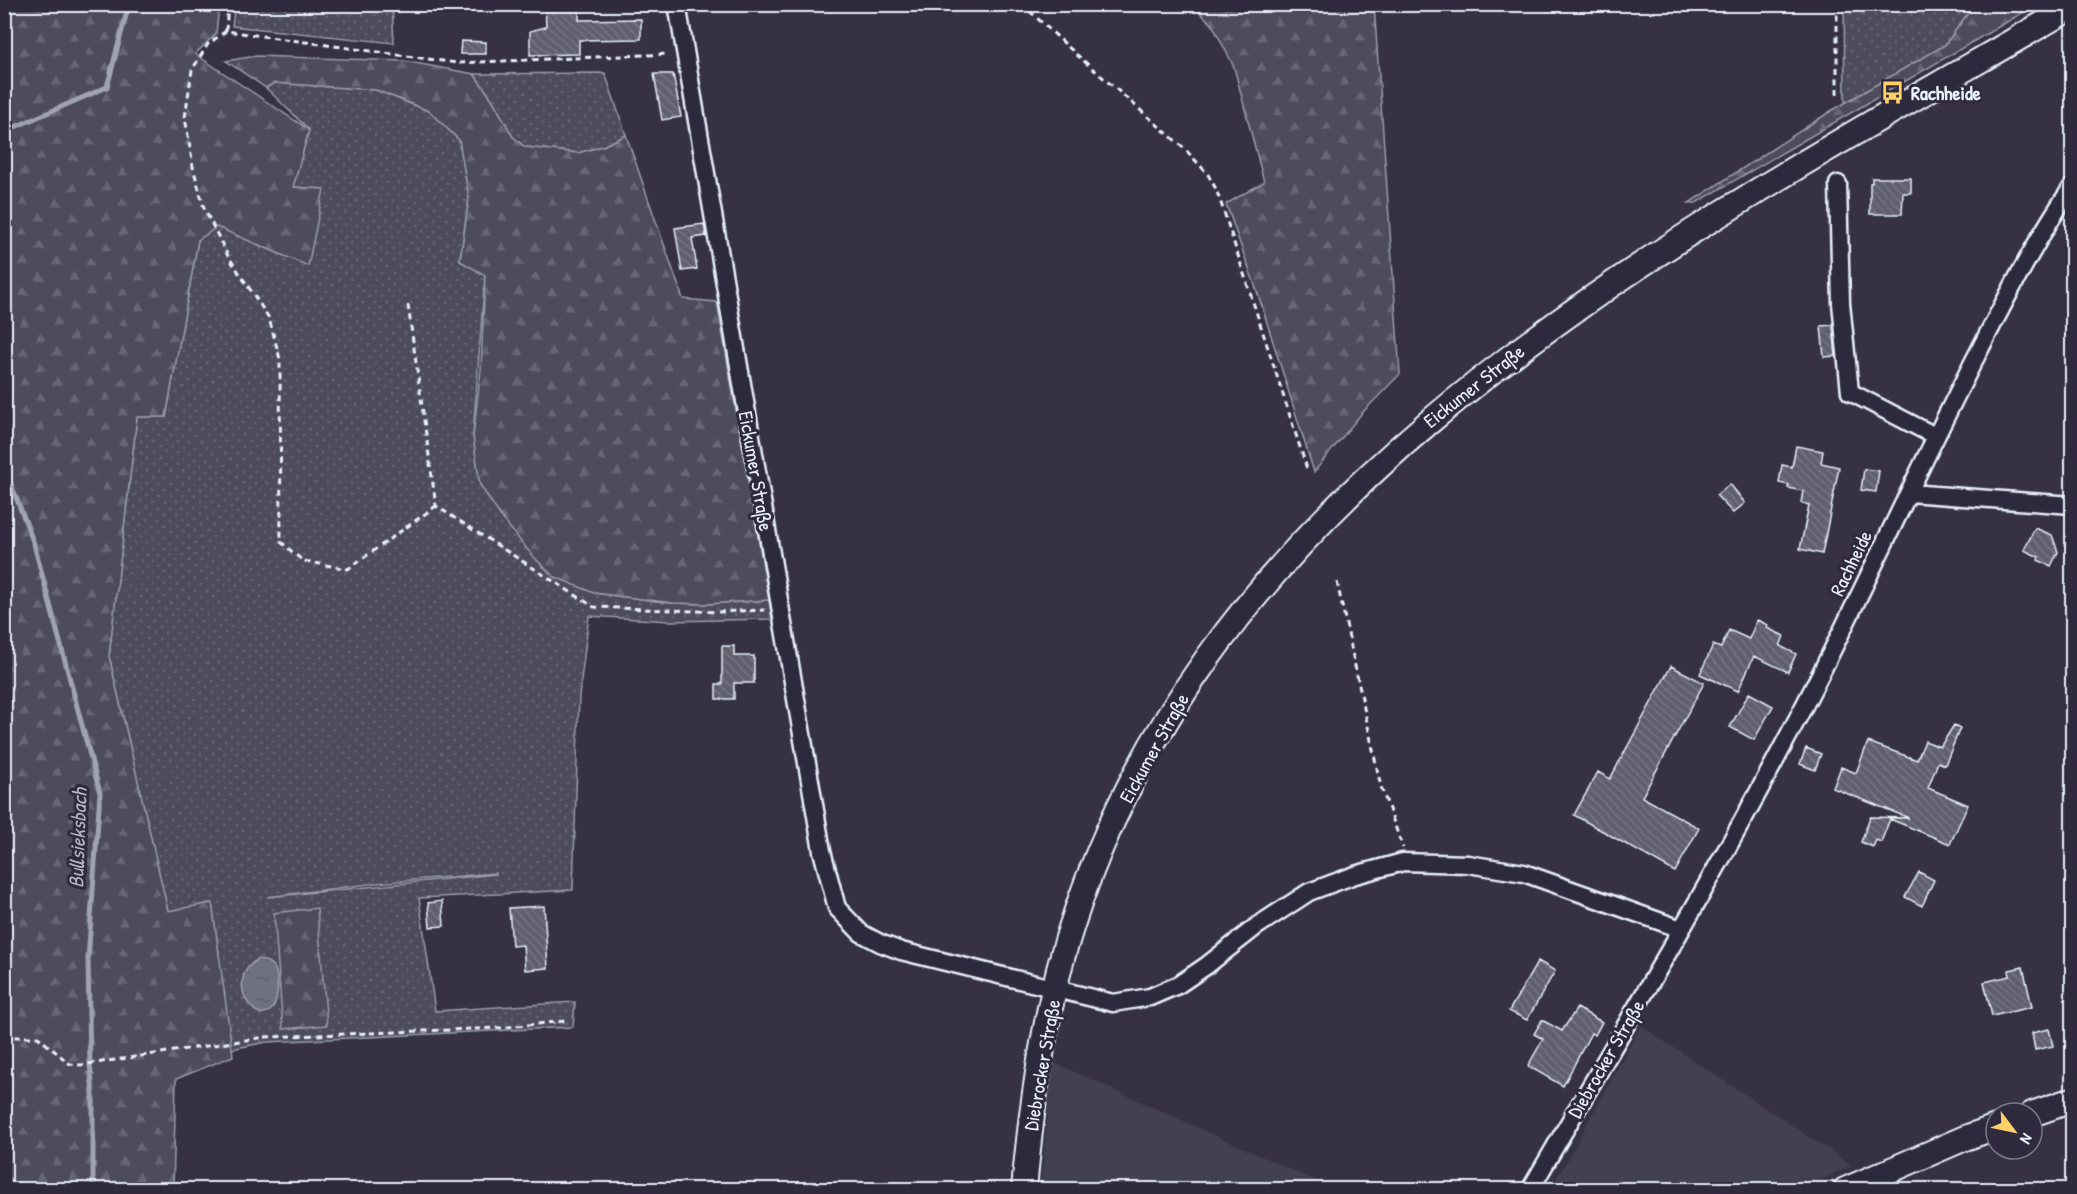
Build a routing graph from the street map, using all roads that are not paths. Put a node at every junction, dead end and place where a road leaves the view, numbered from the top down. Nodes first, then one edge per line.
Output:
1 (2073, 7) edge
2 (678, 12) edge
3 (1838, 184) dead end
4 (2073, 187) edge
5 (1935, 436) junction
6 (1909, 493) junction
7 (2073, 506) edge
8 (1804, 705) joint
9 (1681, 929) junction
10 (1055, 989) junction
11 (2073, 1100) edge
12 (2044, 1110) edge
13 (1984, 1131) edge
14 (1024, 1190) edge
15 (1530, 1190) edge
16 (1845, 1190) edge

1 - 10 main road, Eickumer Straße
2 - 10 street, Eickumer Straße
3 - 5 street
4 - 5 street, Rachheide
5 - 6 street, Rachheide
6 - 7 street
6 - 8 street, Rachheide
8 - 9 street, Diebrocker Straße
9 - 10 street, Diebrocker Straße
9 - 15 street, Diebrocker Straße
10 - 14 main road, Diebrocker Straße
11 - 12 main road
13 - 16 main road

